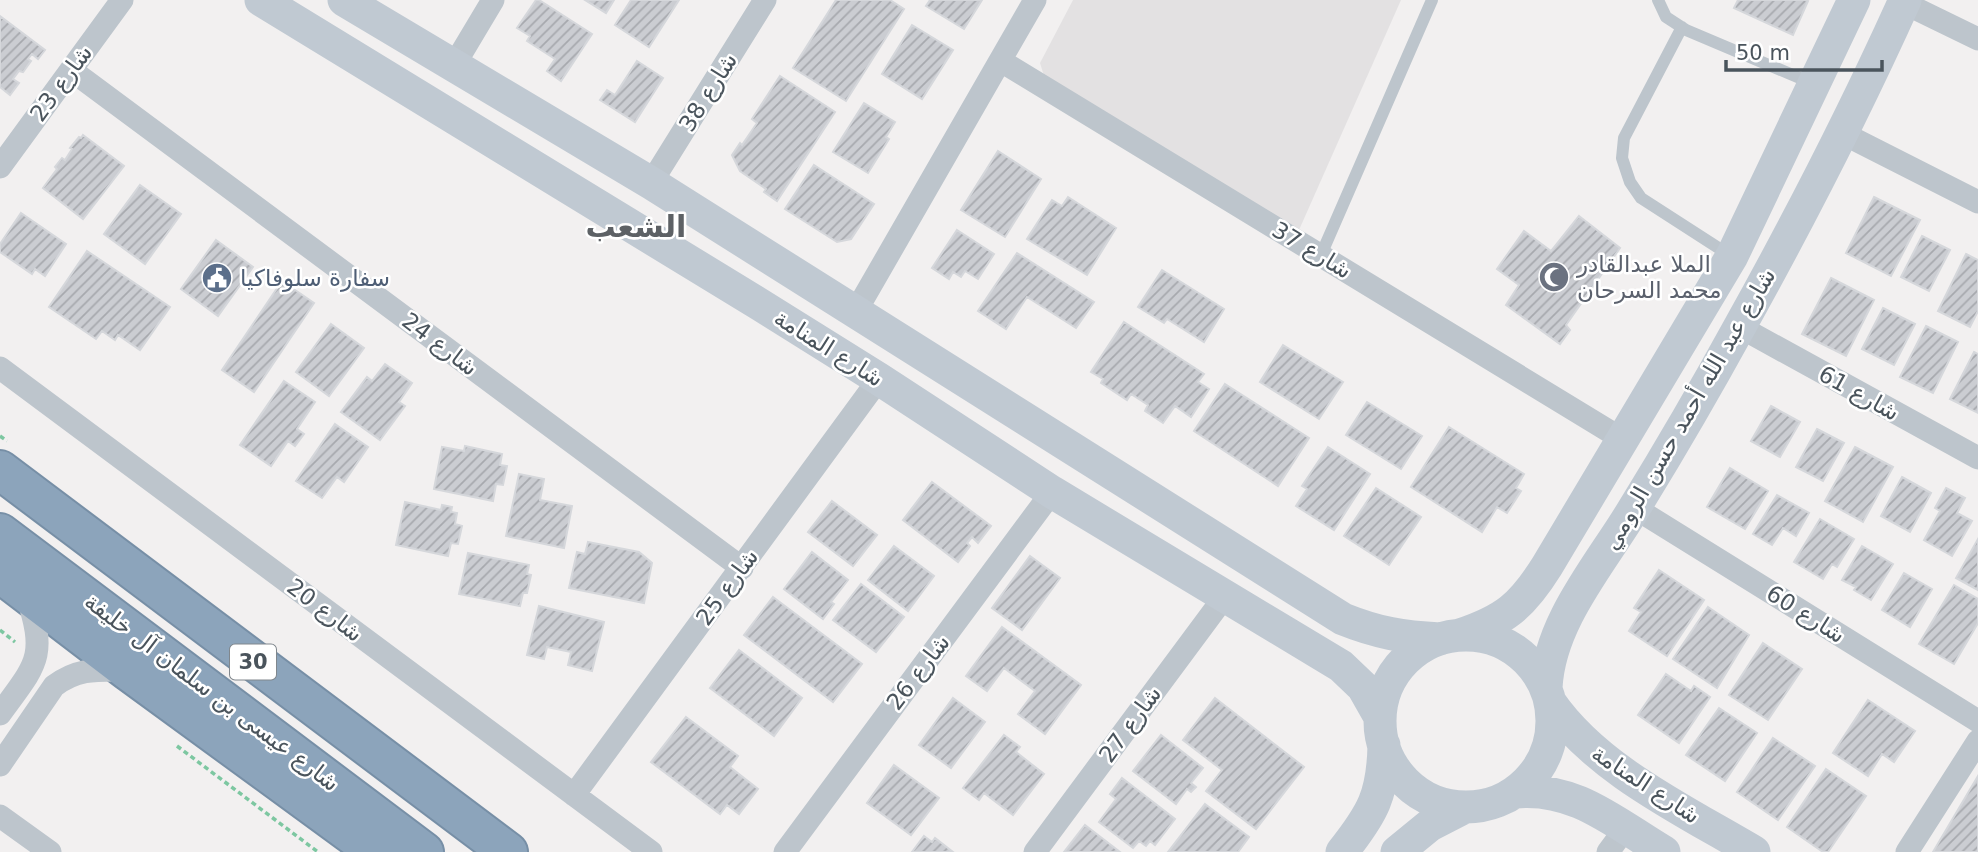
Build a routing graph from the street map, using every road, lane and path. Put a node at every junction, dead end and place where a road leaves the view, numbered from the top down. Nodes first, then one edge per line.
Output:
1 (122, 0) edge
2 (261, 0) edge
3 (284, 0) edge
4 (333, 0) edge
5 (344, 0) edge
6 (493, 0) edge
7 (765, 0) edge
8 (1035, 0) edge
9 (1432, 0) edge
10 (1658, 0) edge
11 (1854, 0) edge
12 (1905, 2) edge
13 (1682, 27) junction
14 (320, 36) junction
15 (1978, 39) edge
16 (1001, 61) junction
17 (453, 67) junction
18 (71, 70) junction
19 (1815, 85) junction
20 (1842, 133) junction
21 (0, 167) edge
22 (651, 183) junction
23 (1978, 202) edge
24 (721, 229) junction
25 (1321, 256) junction
26 (1732, 256) junction
27 (698, 267) junction
28 (789, 269) junction
29 (759, 304) junction
30 (856, 311) junction
31 (1740, 327) junction
32 (0, 368) edge
33 (879, 379) junction
34 (1622, 439) junction
35 (1978, 458) edge
36 (0, 470) edge
37 (1052, 492) junction
38 (1635, 508) junction
39 (0, 533) edge
40 (1548, 566) junction
41 (742, 568) junction
42 (13, 582) edge
43 (1583, 589) junction
44 (1225, 596) junction
45 (1343, 619) junction
46 (1450, 637) junction
47 (1315, 650) junction
48 (127, 670) junction
49 (1548, 695) junction
50 (0, 715) edge
51 (1978, 721) edge
52 (1382, 731) junction
53 (1978, 741) edge
54 (177, 745) dead end
55 (0, 765) edge
56 (1515, 792) junction
57 (574, 794) junction
58 (1465, 807) junction
59 (0, 816) edge
60 (1616, 840) edge
61 (1349, 843) edge
62 (50, 852) edge
63 (318, 852) edge
64 (376, 852) edge
65 (425, 852) edge
66 (508, 852) edge
67 (651, 852) edge
68 (785, 852) edge
69 (1035, 852) edge
70 (1388, 852) edge
71 (1397, 852) edge
72 (1664, 852) edge
73 (1754, 852) edge
74 (1908, 852) edge

1 - 18 street, شارع 23
2 - 3 street
2 - 14 street, شارع المنامة
4 - 14 street
5 - 17 street, شارع المنامة
6 - 17 street
7 - 22 street, شارع 38
8 - 16 street
9 - 25 lane
10 - 13 lane
11 - 19 street, شارع عبد الله أحمد حسن الرومي
12 - 15 street, شارع عبد الله أحمد حسن الرومي
12 - 20 street, شارع عبد الله أحمد حسن الرومي
13 - 19 lane
13 - 26 lane
14 - 27 street, شارع المنامة
16 - 25 street, شارع 37
16 - 30 street
17 - 22 street, شارع المنامة
18 - 21 street, شارع 23
18 - 41 street, شارع 24
19 - 26 street, شارع عبد الله أحمد حسن الرومي
20 - 23 street
20 - 31 street, شارع عبد الله أحمد حسن الرومي
22 - 24 street, شارع المنامة
24 - 27 street
24 - 28 street, شارع المنامة
25 - 34 street, شارع 37
26 - 34 street, شارع عبد الله أحمد حسن الرومي
27 - 29 street, شارع المنامة
28 - 29 street
28 - 30 street, شارع المنامة
29 - 33 street, شارع المنامة
30 - 45 street, شارع المنامة
31 - 35 street, شارع 61
31 - 38 street, شارع عبد الله أحمد حسن الرومي
32 - 57 street, شارع 20
33 - 37 street, شارع المنامة
33 - 41 street, شارع 25
34 - 40 street, شارع عبد الله أحمد حسن الرومي
36 - 66 highway, 30
37 - 44 street, شارع المنامة
37 - 68 street, شارع 26
38 - 43 street, شارع عبد الله أحمد حسن الرومي
38 - 51 street, شارع 60
39 - 65 highway, شارع عيسى بن سلمان آل خليفة / 30
40 - 43 street
40 - 46 street, شارع عبد الله أحمد حسن الرومي
41 - 57 street, شارع 25
42 - 48 highway
42 - 50 street
43 - 49 street, شارع عبد الله أحمد حسن الرومي
44 - 47 street, شارع المنامة
44 - 69 street, شارع 27
45 - 46 street, شارع المنامة
45 - 47 street
46 - 49 street
46 - 52 street
47 - 52 street, شارع المنامة
48 - 55 street
48 - 64 highway
49 - 56 street
49 - 73 street, شارع المنامة
52 - 58 street
52 - 61 street
53 - 74 street
54 - 63 path
56 - 58 street
56 - 60 street, شارع المنامة
57 - 67 street, شارع 20
58 - 71 street
59 - 62 street
60 - 72 street, شارع المنامة
61 - 70 street

